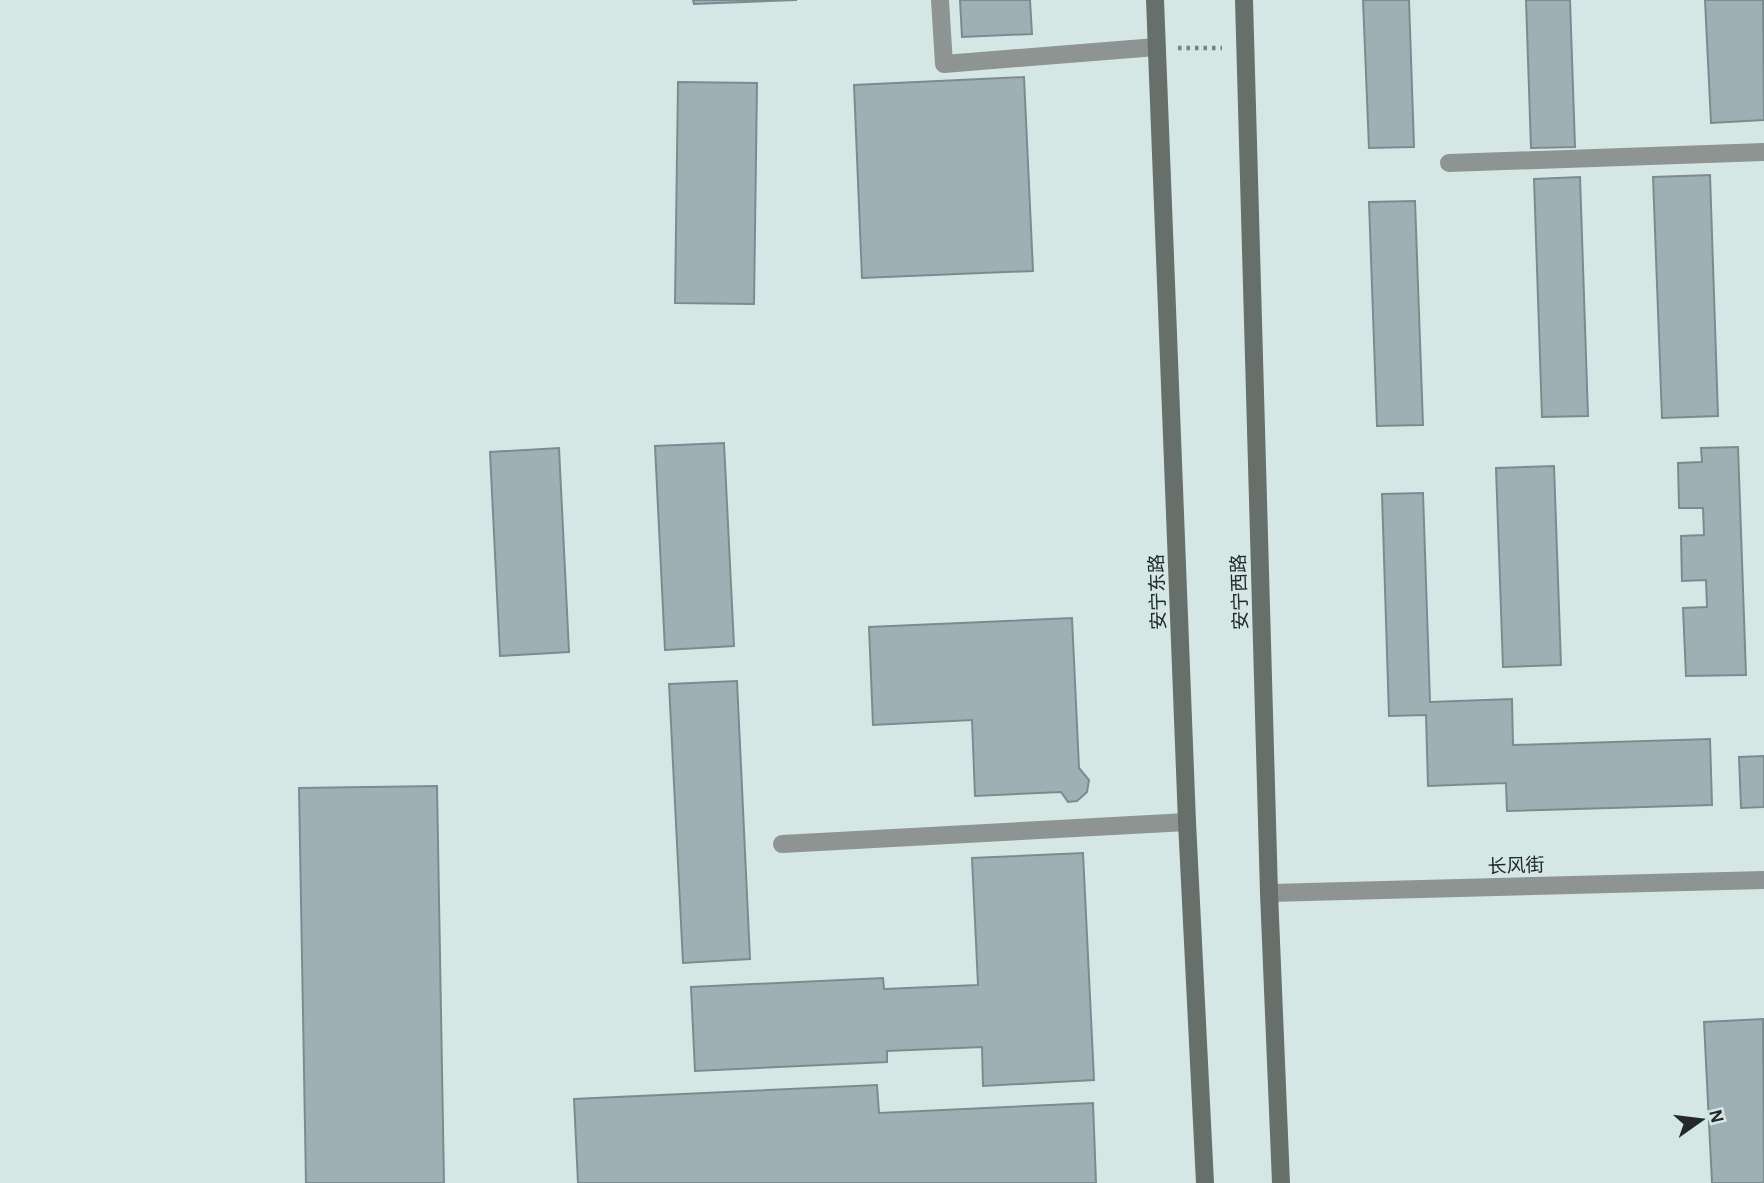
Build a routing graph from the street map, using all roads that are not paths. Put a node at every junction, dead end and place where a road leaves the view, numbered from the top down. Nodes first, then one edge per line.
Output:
1 (940, 0) edge
2 (1155, 0) edge
3 (1244, 0) edge
4 (1156, 47) junction
5 (1764, 152) edge
6 (1449, 163) dead end
7 (1187, 822) junction
8 (782, 844) dead end
9 (1764, 880) edge
10 (1269, 893) junction
11 (1205, 1183) edge
12 (1281, 1183) edge

1 - 4 street
2 - 4 main road, 安宁东路
3 - 10 main road, 安宁西路
4 - 7 main road, 安宁东路
5 - 6 street
7 - 8 street
7 - 11 main road, 安宁东路
9 - 10 street, 长风街
10 - 12 main road, 安宁西路

